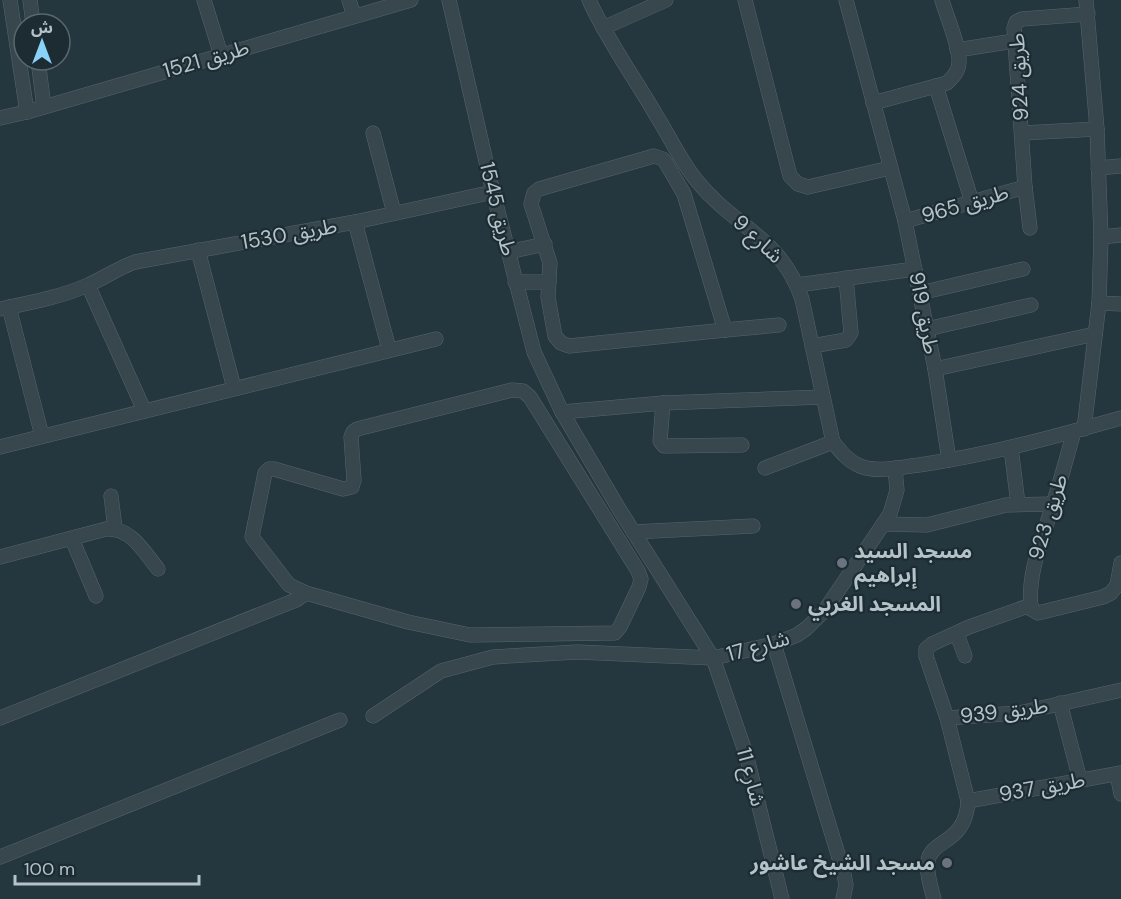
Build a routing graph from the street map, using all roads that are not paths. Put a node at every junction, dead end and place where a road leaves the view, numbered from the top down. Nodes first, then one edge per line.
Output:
1 (10, 0) edge
2 (204, 0) edge
3 (349, 0) edge
4 (411, 0) edge
5 (449, 0) edge
6 (589, 0) edge
7 (666, 0) edge
8 (746, 0) edge
9 (846, 0) edge
10 (942, 0) edge
11 (1087, 7) edge
12 (354, 16) junction
13 (603, 28) junction
14 (1014, 41) junction
15 (957, 50) junction
16 (221, 55) junction
17 (40, 72) edge
18 (936, 86) junction
19 (873, 103) junction
20 (44, 107) junction
21 (27, 112) junction
22 (0, 118) edge
23 (1097, 129) junction
24 (373, 133) dead end
25 (1022, 133) junction
26 (1121, 166) edge
27 (890, 168) junction
28 (1098, 168) junction
29 (1025, 187) junction
30 (493, 192) junction
31 (972, 202) junction
32 (394, 213) junction
33 (905, 221) junction
34 (355, 222) junction
35 (1030, 228) dead end
36 (1121, 235) edge
37 (1101, 237) junction
38 (545, 243) junction
39 (198, 250) junction
40 (508, 252) junction
41 (915, 269) junction
42 (1023, 269) dead end
43 (846, 278) junction
44 (515, 282) junction
45 (549, 282) junction
46 (88, 285) junction
47 (797, 285) junction
48 (920, 293) junction
49 (1099, 303) junction
50 (1121, 304) edge
51 (1031, 305) dead end
52 (4, 308) edge
53 (778, 326) dead end
54 (927, 328) junction
55 (725, 330) junction
56 (1095, 334) junction
57 (436, 339) dead end
58 (812, 346) junction
59 (389, 349) junction
60 (935, 369) junction
61 (234, 388) junction
62 (823, 397) junction
63 (663, 403) junction
64 (144, 410) junction
65 (562, 412) junction
66 (1121, 418) edge
67 (1079, 430) junction
68 (42, 436) junction
69 (833, 442) junction
70 (742, 445) dead end
71 (0, 447) edge
72 (1011, 448) junction
73 (949, 460) junction
74 (765, 468) dead end
75 (895, 468) junction
76 (111, 496) dead end
77 (1018, 504) junction
78 (1053, 504) junction
79 (883, 524) junction
80 (753, 526) dead end
81 (115, 528) junction
82 (633, 532) junction
83 (72, 539) junction
84 (0, 557) edge
85 (1121, 563) edge
86 (158, 569) dead end
87 (1119, 585) edge
88 (306, 593) junction
89 (96, 596) dead end
90 (1031, 604) junction
91 (957, 634) junction
92 (774, 644) junction
93 (965, 656) dead end
94 (713, 658) junction
95 (1121, 690) edge
96 (1060, 704) junction
97 (373, 716) dead end
98 (0, 718) edge
99 (947, 718) junction
100 (340, 720) dead end
101 (1119, 773) edge
102 (1080, 780) junction
103 (1121, 794) edge
104 (968, 801) junction
105 (0, 857) edge
106 (782, 899) edge
107 (843, 899) edge
108 (933, 899) edge

1 - 21 street
2 - 16 street
3 - 12 street
4 - 12 street, طريق 1521
5 - 30 street, طريق 1545
6 - 13 street, شارع 9
7 - 13 street
8 - 27 street
9 - 19 street, طريق 919
10 - 15 street
11 - 14 street, طريق 924
11 - 23 street, طريق 923
12 - 16 street, طريق 1521
13 - 47 street, شارع 9
14 - 15 street
14 - 25 street, طريق 924
15 - 18 street
16 - 20 street, طريق 1521
17 - 20 street
18 - 19 street
18 - 31 street
19 - 27 street, طريق 919
20 - 21 street, طريق 1521
21 - 22 street, طريق 1521
23 - 25 street, طريق 924
23 - 28 street, طريق 923
24 - 32 street
25 - 29 street, طريق 924
26 - 28 street
27 - 33 street, طريق 919
28 - 37 street, طريق 923
29 - 31 street, طريق 965
29 - 35 street, طريق 924
30 - 32 street, طريق 1530
30 - 40 street, طريق 1545
31 - 33 street, طريق 965
32 - 34 street, طريق 1530
33 - 41 street, طريق 919
34 - 39 street, طريق 1530
34 - 59 street
36 - 37 street
37 - 49 street, طريق 923
38 - 40 street
38 - 45 street
38 - 55 street
39 - 46 street, طريق 1530
39 - 61 street
40 - 44 street, طريق 1545
41 - 43 street
41 - 48 street, طريق 919
42 - 48 street
43 - 47 street
43 - 58 street
44 - 45 street
44 - 65 street, طريق 1545
45 - 55 street
46 - 52 street, طريق 1530
46 - 64 street
47 - 58 street, شارع 9
48 - 54 street, طريق 919
49 - 50 street
49 - 56 street, طريق 923
51 - 54 street
52 - 68 street
53 - 55 street
54 - 60 street, طريق 919
56 - 60 street
56 - 67 street, طريق 923
57 - 59 street
58 - 62 street, شارع 9
59 - 61 street
60 - 73 street, طريق 919
61 - 64 street
62 - 63 street
62 - 69 street, شارع 9
63 - 65 street
63 - 70 street
64 - 68 street
65 - 82 street, طريق 1545
66 - 67 street
67 - 72 street
67 - 78 street, طريق 923
68 - 71 street
69 - 74 street
69 - 75 street
72 - 73 street
72 - 77 street
73 - 75 street
75 - 79 street, شارع 17
76 - 81 street
77 - 78 street
77 - 79 street
78 - 90 street, طريق 923
79 - 92 street, شارع 17
80 - 82 street
81 - 83 street
81 - 86 street
82 - 94 street, طريق 1545
83 - 84 street
83 - 89 street
85 - 87 street
87 - 90 street
88 - 88 street
88 - 98 street
90 - 91 street
91 - 93 street
91 - 99 street
92 - 94 street, شارع 17
92 - 107 street
94 - 97 street, شارع 17
94 - 106 street, شارع 11
95 - 96 street, طريق 939
96 - 99 street, طريق 939
96 - 102 street, طريق 939
99 - 104 street
100 - 105 street
101 - 102 street, طريق 937
101 - 103 street, طريق 937
102 - 104 street, طريق 937
104 - 108 street

